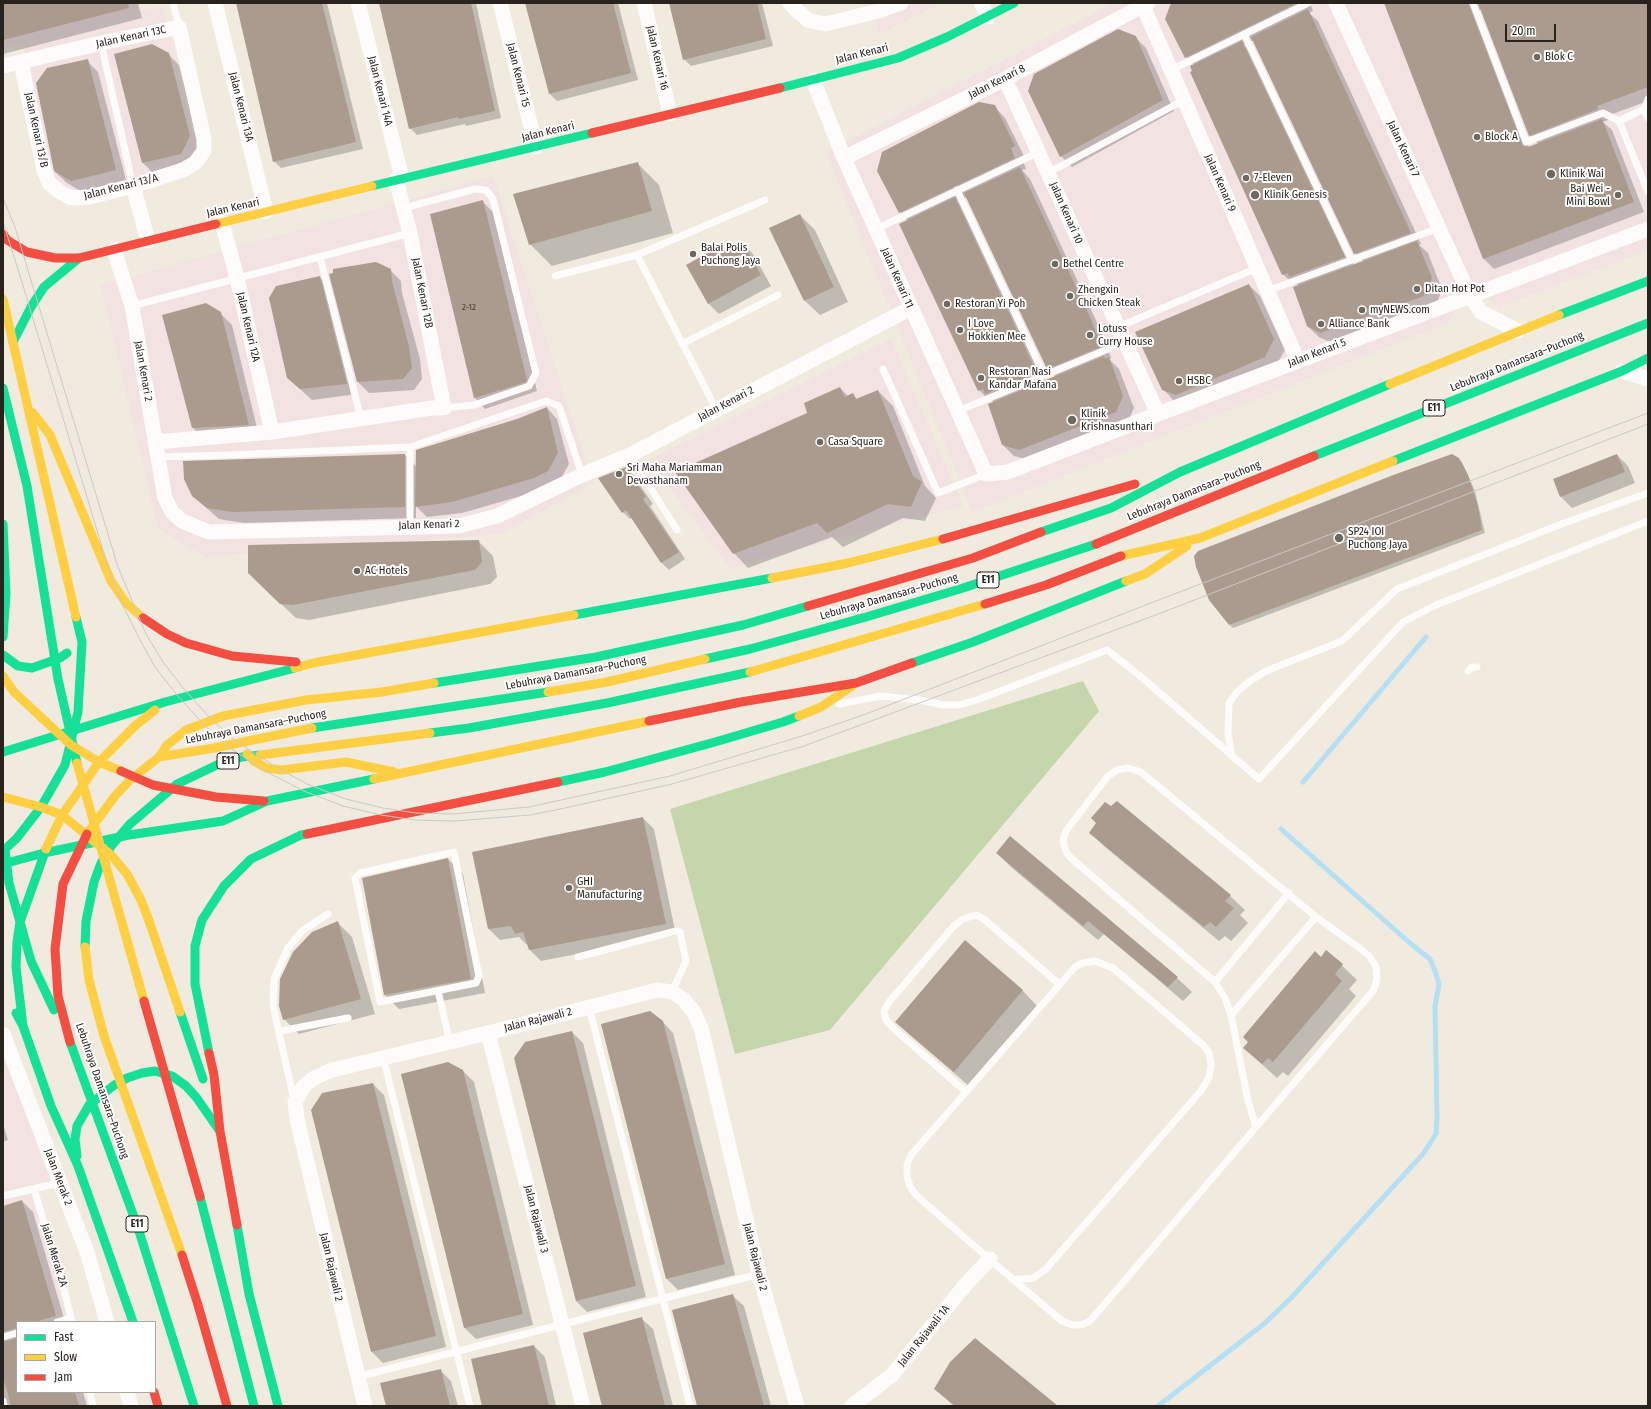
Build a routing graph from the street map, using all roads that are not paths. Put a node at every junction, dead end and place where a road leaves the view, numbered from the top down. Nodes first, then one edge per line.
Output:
1 (173, 3) edge
2 (215, 3) edge
3 (358, 3) edge
4 (500, 3) edge
5 (644, 3) edge
6 (790, 3) edge
7 (901, 3) edge
8 (981, 3) edge
9 (1014, 3) edge
10 (1308, 3) edge
11 (1336, 3) edge
12 (1473, 3) edge
13 (1146, 4) edge
14 (878, 7) edge
15 (988, 17) junction
16 (179, 27) junction
17 (1244, 34) junction
18 (101, 43) junction
19 (22, 63) junction
20 (3, 66) edge
21 (1171, 70) junction
22 (1005, 79) junction
23 (813, 80) junction
24 (1648, 99) edge
25 (1184, 100) junction
26 (1644, 108) junction
27 (670, 114) junction
28 (1648, 118) edge
29 (1619, 121) junction
30 (536, 147) junction
31 (1038, 152) junction
32 (844, 158) junction
33 (183, 170) joint
34 (1048, 173) junction
35 (399, 179) junction
36 (134, 186) junction
37 (957, 190) junction
38 (60, 192) joint
39 (1648, 192) edge
40 (765, 200) dead end
41 (404, 208) junction
42 (266, 212) junction
43 (222, 222) junction
44 (1440, 228) junction
45 (1648, 229) edge
46 (875, 230) junction
47 (410, 233) junction
48 (3, 234) edge
49 (148, 241) junction
50 (114, 250) junction
51 (637, 255) junction
52 (320, 257) junction
53 (79, 258) junction
54 (1351, 259) junction
55 (1257, 268) junction
56 (555, 276) dead end
57 (237, 278) junction
58 (1648, 281) edge
59 (1267, 291) junction
60 (778, 295) dead end
61 (1470, 296) junction
62 (3, 299) edge
63 (132, 306) junction
64 (911, 308) junction
65 (1648, 323) edge
66 (1118, 327) junction
67 (1518, 331) junction
68 (13, 342) junction
69 (1125, 342) junction
70 (682, 344) junction
71 (1648, 358) edge
72 (1298, 361) junction
73 (883, 369) dead end
74 (1622, 371) junction
75 (1044, 375) junction
76 (1648, 379) edge
77 (3, 388) edge
78 (29, 407) junction
79 (444, 408) junction
80 (716, 409) junction
81 (958, 411) junction
82 (1158, 414) junction
83 (361, 419) junction
84 (272, 432) junction
85 (410, 447) junction
86 (156, 450) junction
87 (630, 455) junction
88 (1180, 472) junction
89 (986, 474) junction
90 (582, 475) junction
91 (1648, 492) edge
92 (1220, 493) junction
93 (1132, 520) dead end
94 (1648, 521) edge
95 (3, 524) edge
96 (410, 526) junction
97 (677, 530) dead end
98 (1200, 538) junction
99 (1004, 555) dead end
100 (973, 558) junction
101 (3, 637) edge
102 (82, 642) junction
103 (3, 655) edge
104 (313, 663) junction
105 (1477, 667) dead end
106 (1468, 671) dead end
107 (3, 676) edge
108 (243, 680) junction
109 (856, 683) junction
110 (230, 697) dead end
111 (165, 702) junction
112 (227, 706) dead end
113 (821, 707) junction
114 (229, 722) dead end
115 (75, 729) junction
116 (58, 734) junction
117 (234, 734) dead end
118 (71, 746) junction
119 (3, 752) edge
120 (1232, 756) junction
121 (159, 757) junction
122 (98, 762) junction
123 (403, 774) junction
124 (3, 797) edge
125 (267, 801) junction
126 (41, 806) junction
127 (62, 815) junction
128 (3, 836) edge
129 (95, 842) junction
130 (3, 851) edge
131 (44, 853) junction
132 (3, 864) edge
133 (1289, 893) junction
134 (328, 914) dead end
135 (1316, 917) junction
136 (578, 957) dead end
137 (1215, 982) junction
138 (1059, 984) junction
139 (438, 991) junction
140 (672, 992) junction
141 (10, 1001) dead end
142 (589, 1007) junction
143 (1232, 1015) junction
144 (348, 1018) dead end
145 (23, 1026) junction
146 (280, 1031) junction
147 (488, 1033) junction
148 (4, 1040) edge
149 (450, 1042) junction
150 (71, 1044) junction
151 (383, 1057) junction
152 (966, 1092) junction
153 (295, 1102) junction
154 (42, 1108) junction
155 (1256, 1127) junction
156 (220, 1131) junction
157 (78, 1166) junction
158 (59, 1183) junction
159 (34, 1189) junction
160 (3, 1196) edge
161 (990, 1259) junction
162 (759, 1274) junction
163 (1013, 1279) junction
164 (663, 1298) junction
165 (72, 1320) edge
166 (107, 1321) edge
167 (133, 1321) edge
168 (563, 1324) junction
169 (16, 1333) edge
170 (3, 1337) edge
171 (456, 1351) junction
172 (357, 1377) junction
173 (90, 1393) edge
174 (127, 1393) edge
175 (154, 1393) edge
176 (3, 1401) edge
177 (4, 1406) edge
178 (93, 1406) edge
179 (131, 1406) edge
180 (158, 1406) edge
181 (194, 1406) edge
182 (227, 1406) edge
183 (254, 1406) edge
184 (278, 1406) edge
185 (365, 1406) edge
186 (470, 1406) edge
187 (583, 1406) edge
188 (690, 1406) edge
189 (797, 1406) edge
190 (852, 1406) edge

1 - 16 lane
2 - 42 street, Jalan Kenari 13A
3 - 35 street, Jalan Kenari 14A
4 - 30 street, Jalan Kenari 15
5 - 27 street, Jalan Kenari 16
6 - 14 street
7 - 14 street
8 - 15 street
9 - 15 main road, Jalan Kenari
10 - 17 lane
11 - 44 street, Jalan Kenari 7
12 - 29 lane
13 - 21 street, Jalan Kenari 9
13 - 22 street, Jalan Kenari 8
15 - 23 main road, Jalan Kenari
16 - 18 street, Jalan Kenari 13C
16 - 33 street, Jalan Kenari 13C
17 - 21 lane
17 - 54 lane
18 - 19 street, Jalan Kenari 13C
18 - 36 lane
19 - 20 street, Jalan Kenari 13C
19 - 38 street, Jalan Kenari 13/B
21 - 25 street, Jalan Kenari 9
22 - 31 street, Jalan Kenari 10
22 - 32 street, Jalan Kenari 8
23 - 27 main road, Jalan Kenari
23 - 32 street, Jalan Kenari 11
24 - 26 lane
25 - 34 lane
25 - 55 street, Jalan Kenari 9
26 - 28 lane
26 - 29 lane
27 - 30 main road, Jalan Kenari
29 - 39 lane
30 - 35 main road, Jalan Kenari
31 - 34 street, Jalan Kenari 10
31 - 37 lane
32 - 46 street, Jalan Kenari 11
33 - 36 street, Jalan Kenari 13/A
34 - 66 street, Jalan Kenari 10
35 - 41 street, Jalan Kenari 12B
35 - 42 main road, Jalan Kenari
36 - 38 street, Jalan Kenari 13/A
36 - 49 street
37 - 46 lane
37 - 75 lane
40 - 51 lane
41 - 47 street, Jalan Kenari 12B
41 - 79 lane
42 - 43 main road, Jalan Kenari
43 - 49 main road, Jalan Kenari
43 - 57 street, Jalan Kenari 12A
44 - 54 lane
44 - 61 street, Jalan Kenari 7
45 - 61 street, Jalan Kenari 5
46 - 64 street, Jalan Kenari 11
47 - 52 lane
47 - 79 street, Jalan Kenari 12B
48 - 53 main road, Jalan Kenari
49 - 50 main road, Jalan Kenari
50 - 53 main road, Jalan Kenari
50 - 63 street, Jalan Kenari 2
51 - 56 lane
51 - 70 lane
52 - 57 lane
52 - 83 lane
53 - 68 main road, Jalan Kenari
54 - 59 lane
55 - 59 street, Jalan Kenari 9
55 - 66 lane
57 - 63 lane
57 - 84 street, Jalan Kenari 12A
58 - 67 main road
59 - 72 street, Jalan Kenari 9
60 - 70 lane
61 - 67 street, Jalan Kenari 7
61 - 72 street, Jalan Kenari 5
62 - 68 main road
63 - 86 street, Jalan Kenari 2
64 - 80 street, Jalan Kenari 2
64 - 81 street, Jalan Kenari 11
65 - 92 main road, Lebuhraya Damansara–Puchong / E11
66 - 69 street, Jalan Kenari 10
67 - 88 main road
68 - 78 main road
69 - 75 lane
69 - 82 street, Jalan Kenari 10
70 - 80 lane
71 - 74 main road, Lebuhraya Damansara–Puchong / E11
72 - 82 street, Jalan Kenari 5
73 - 89 lane
74 - 76 street
74 - 98 main road, Lebuhraya Damansara–Puchong / E11
75 - 81 lane
77 - 183 main road
78 - 102 main road
78 - 104 main road
79 - 83 street
80 - 87 street, Jalan Kenari 2
81 - 89 street, Jalan Kenari 11
82 - 89 street, Jalan Kenari 5
83 - 84 street
84 - 86 street
85 - 86 lane
85 - 90 lane
85 - 96 lane
86 - 96 street, Jalan Kenari 2
87 - 90 street, Jalan Kenari 2
87 - 97 lane
88 - 100 main road
88 - 104 main road
90 - 96 street, Jalan Kenari 2
91 - 120 lane
92 - 93 main road
92 - 121 main road, Lebuhraya Damansara–Puchong / E11
94 - 120 lane
95 - 101 main road
98 - 109 main road
98 - 182 main road, Lebuhraya Damansara–Puchong / E11
99 - 100 main road
100 - 121 main road
102 - 103 main road
102 - 115 main road
104 - 108 main road
105 - 106 lane
107 - 116 main road
108 - 110 main road
108 - 111 main road
109 - 113 main road
109 - 123 main road
111 - 115 main road
111 - 122 main road
112 - 114 main road
113 - 120 lane
113 - 156 main road
115 - 116 main road
115 - 118 main road
116 - 118 main road
116 - 119 main road
117 - 123 main road
118 - 122 main road
118 - 126 main road
121 - 150 main road, Lebuhraya Damansara–Puchong / E11
122 - 125 main road
122 - 127 main road
123 - 125 main road
124 - 126 main road
125 - 129 main road
126 - 127 main road
126 - 130 main road
127 - 129 main road
127 - 131 main road
128 - 150 main road
129 - 131 main road
129 - 156 main road
131 - 132 main road
131 - 145 main road
133 - 135 lane
133 - 137 lane
133 - 137 lane
134 - 146 lane
135 - 143 lane
135 - 155 lane
136 - 140 lane
137 - 143 lane
138 - 152 lane
138 - 152 lane
138 - 163 lane
139 - 139 lane
139 - 149 lane
140 - 142 street, Jalan Rajawali 2
140 - 162 street, Jalan Rajawali 2
141 - 145 main road
142 - 147 street, Jalan Rajawali 2
142 - 164 lane
143 - 155 lane
144 - 146 lane
145 - 154 main road
146 - 153 lane
147 - 149 street, Jalan Rajawali 2
147 - 168 street, Jalan Rajawali 3
148 - 154 street, Jalan Merak 2
149 - 151 street, Jalan Rajawali 2
150 - 181 main road, Lebuhraya Damansara–Puchong / E11
151 - 153 street, Jalan Rajawali 2
151 - 171 lane
152 - 161 lane
153 - 172 street, Jalan Rajawali 2
154 - 157 main road
154 - 158 street, Jalan Merak 2
155 - 163 lane
156 - 157 main road
156 - 184 main road
157 - 167 main road
158 - 159 lane
158 - 166 street, Jalan Merak 2
159 - 160 lane
159 - 165 lane, Jalan Merak 2A
161 - 163 lane
161 - 190 street, Jalan Rajawali 1A
162 - 164 lane
162 - 189 street, Jalan Rajawali 2
164 - 168 lane
164 - 188 lane
168 - 171 lane
168 - 187 street, Jalan Rajawali 3
169 - 170 lane
171 - 172 lane
171 - 186 lane
172 - 185 street, Jalan Rajawali 2
173 - 178 lane
174 - 179 street
175 - 180 main road
176 - 177 lane

